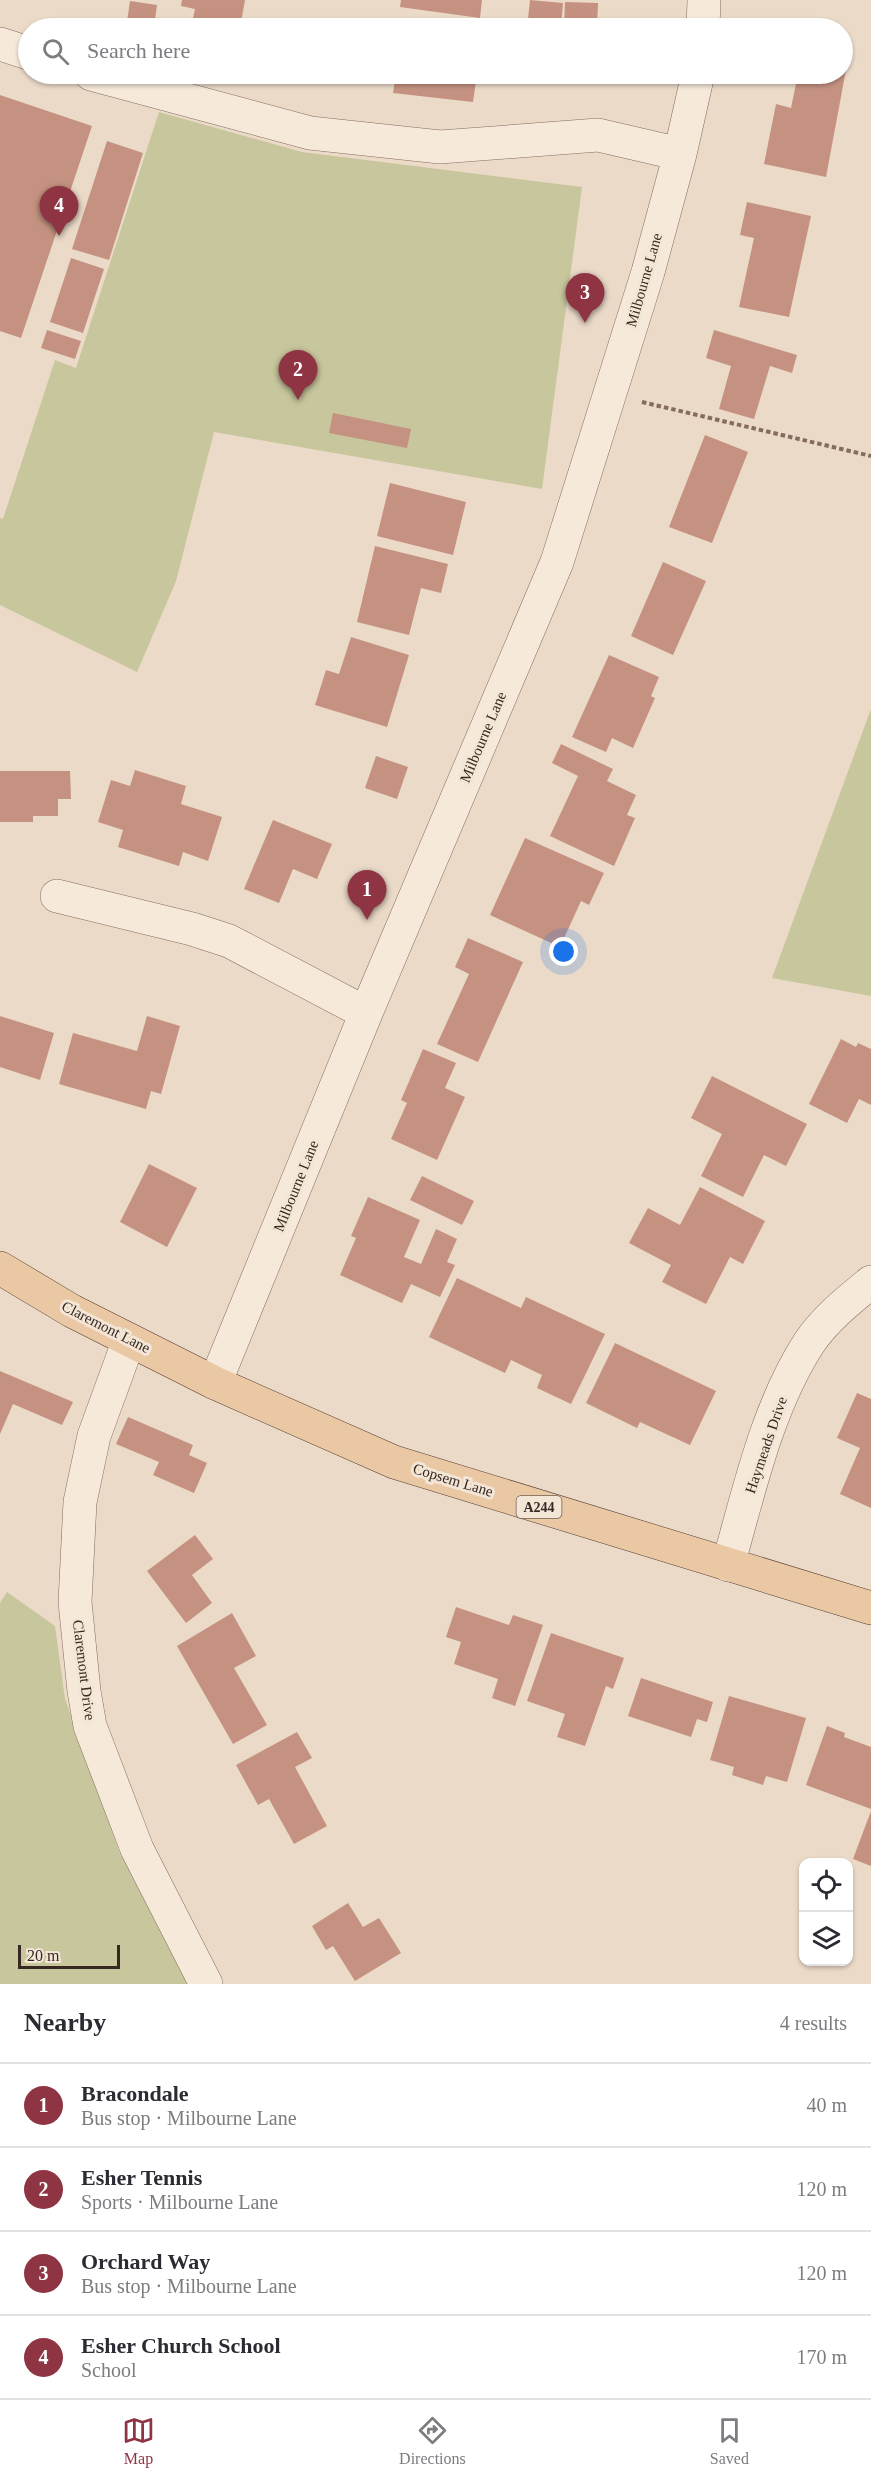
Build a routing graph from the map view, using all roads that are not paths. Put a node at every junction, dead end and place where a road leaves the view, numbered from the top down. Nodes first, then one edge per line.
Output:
1 (704, 0) edge
2 (703, 18) edge
3 (0, 44) edge
4 (18, 50) edge
5 (128, 84) edge
6 (696, 84) edge
7 (680, 154) junction
8 (57, 896) dead end
9 (366, 1013) junction
10 (0, 1268) edge
11 (871, 1282) edge
12 (129, 1340) junction
13 (215, 1383) junction
14 (728, 1565) junction
15 (871, 1608) edge
16 (206, 1984) edge

1 - 2 street
3 - 4 street
5 - 7 street
6 - 7 street, Milbourne Lane
7 - 9 street, Milbourne Lane
8 - 9 street
9 - 13 street, Milbourne Lane
10 - 12 main road, Claremont Lane / A244
11 - 14 street, Haymeads Drive
12 - 13 main road, Claremont Lane / A244
12 - 16 street, Claremont Drive
13 - 14 main road, Copsem Lane / A244
14 - 15 main road, Copsem Lane / A244

